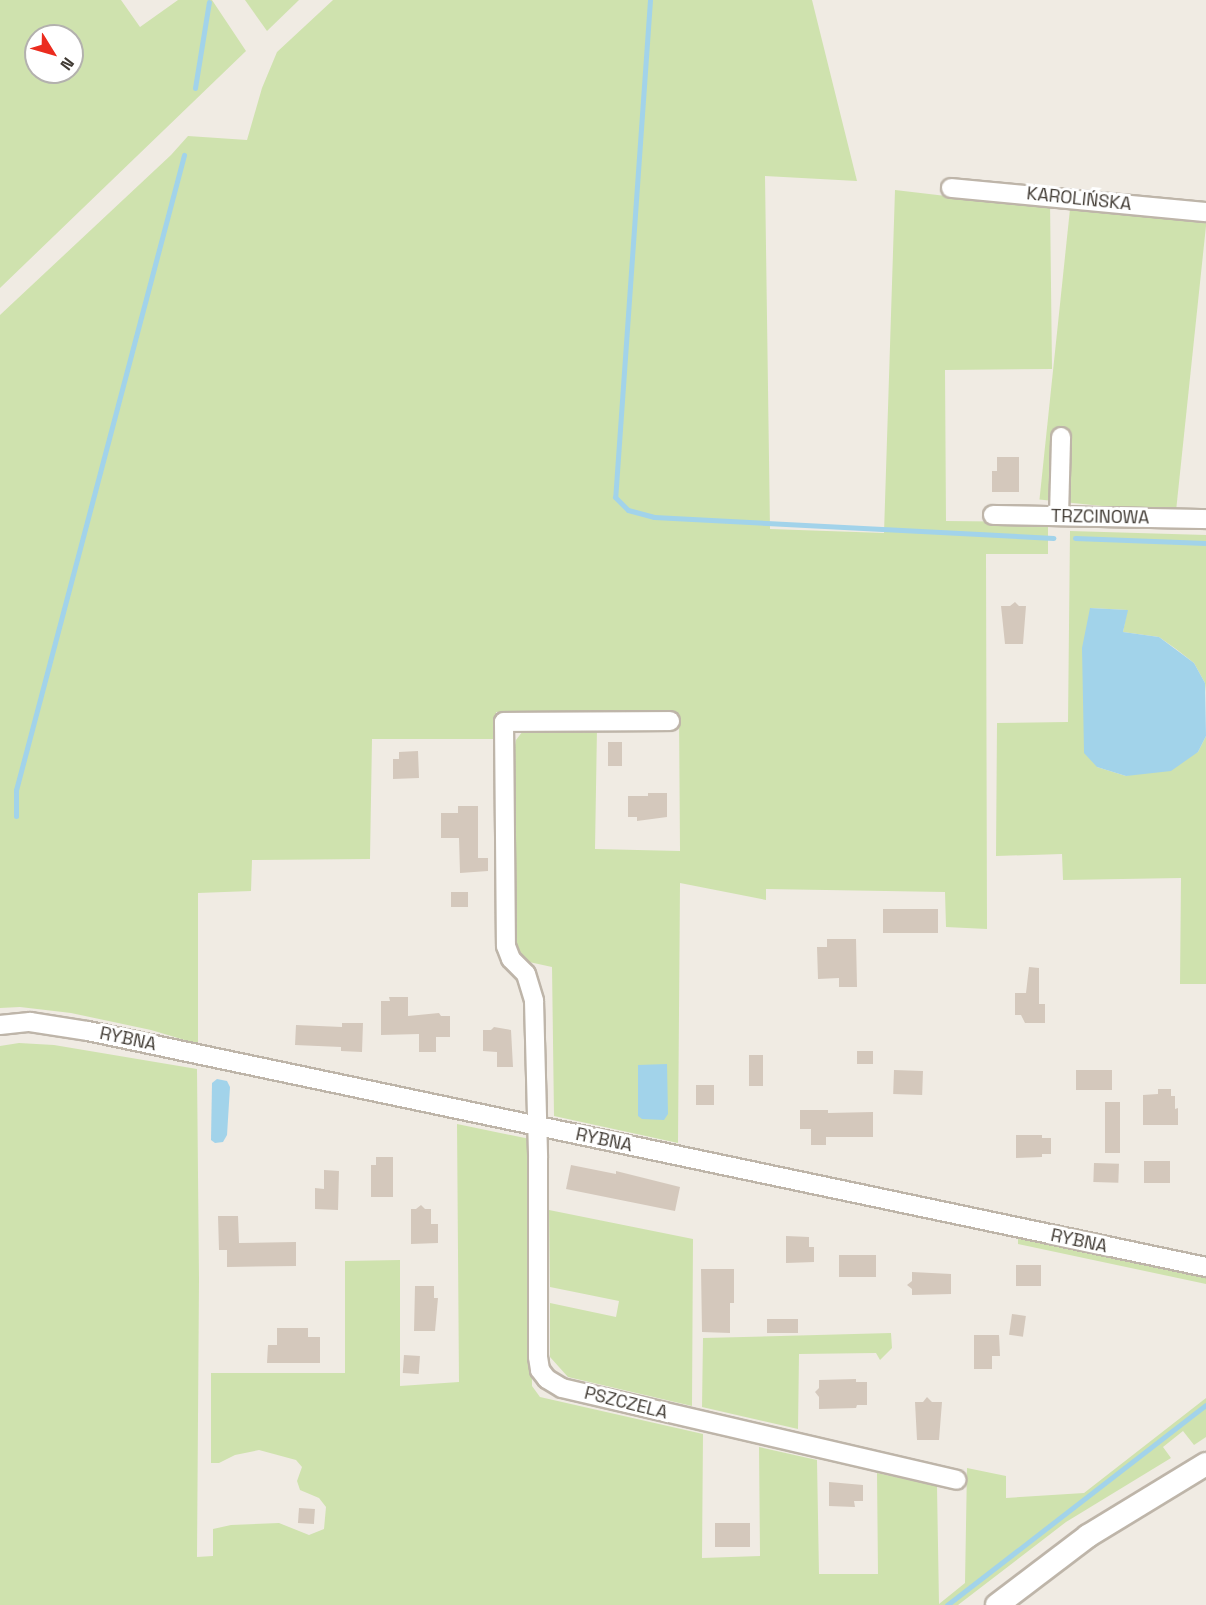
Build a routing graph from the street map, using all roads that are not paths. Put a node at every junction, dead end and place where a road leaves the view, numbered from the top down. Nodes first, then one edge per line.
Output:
1 (951, 188) dead end
2 (1206, 212) edge
3 (1061, 437) dead end
4 (993, 515) dead end
5 (1059, 516) junction
6 (1206, 519) edge
7 (670, 721) dead end
8 (0, 1025) edge
9 (537, 1125) junction
10 (1206, 1267) edge
11 (1206, 1464) edge
12 (956, 1480) dead end
13 (997, 1605) edge

1 - 2 street, KAROLIŃSKA
3 - 5 street
4 - 5 street, TRZCINOWA
5 - 6 street, TRZCINOWA
7 - 9 street, PSZCZELA
8 - 9 street, RYBNA
9 - 10 street, RYBNA
9 - 12 street, PSZCZELA
11 - 13 street

